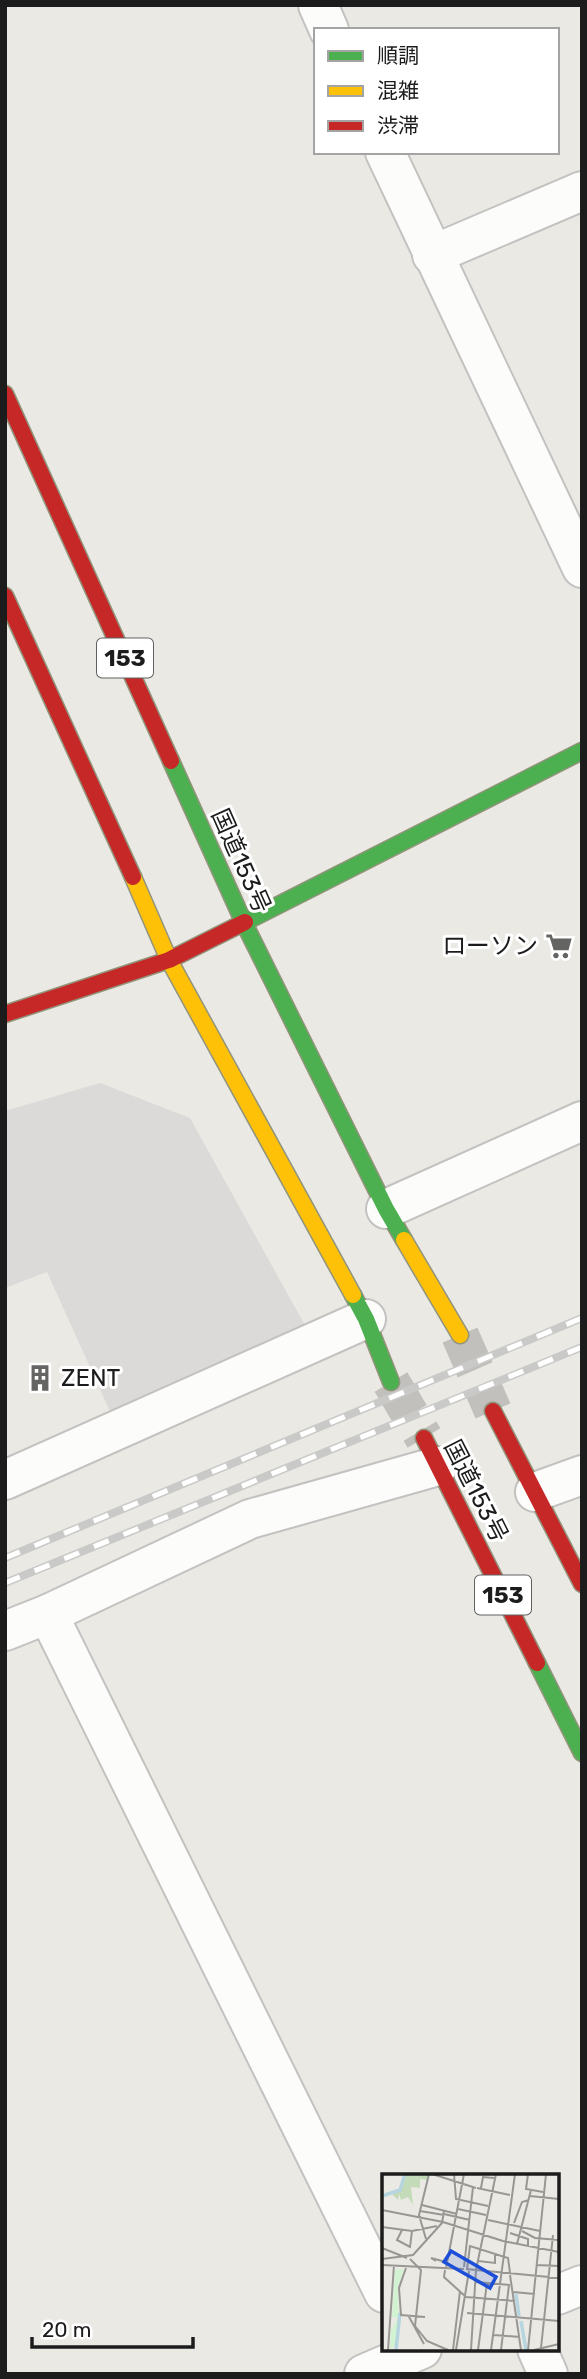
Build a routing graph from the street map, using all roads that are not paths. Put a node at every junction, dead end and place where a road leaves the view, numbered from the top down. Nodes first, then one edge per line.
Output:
1 (318, 5) edge
2 (328, 28) edge
3 (386, 154) edge
4 (582, 191) edge
5 (432, 255) junction
6 (5, 394) edge
7 (582, 568) edge
8 (5, 596) edge
9 (582, 751) edge
10 (244, 923) junction
11 (169, 960) junction
12 (5, 1014) edge
13 (582, 1121) edge
14 (386, 1209) junction
15 (366, 1319) junction
16 (460, 1335) tunnel mouth
17 (391, 1382) tunnel mouth
18 (493, 1411) tunnel mouth
19 (431, 1452) joint
20 (582, 1475) edge
21 (5, 1479) edge
22 (535, 1492) junction
23 (582, 1584) edge
24 (48, 1614) junction
25 (5, 1631) edge
26 (582, 1753) edge
27 (582, 2285) edge
28 (382, 2289) edge
29 (559, 2294) edge
30 (414, 2351) edge
31 (538, 2351) edge
32 (364, 2374) edge
33 (548, 2374) edge

1 - 2 street
3 - 5 street
4 - 5 street
5 - 7 street
6 - 10 main road, 国道153号 / 153
8 - 11 main road
9 - 10 main road
10 - 11 main road
10 - 14 main road, 国道153号 / 153
11 - 12 main road
11 - 15 main road
13 - 14 street
14 - 16 main road, 国道153号 / 153
15 - 17 main road
15 - 21 street
18 - 22 main road
19 - 24 street
19 - 26 main road, 国道153号 / 153
20 - 22 street
22 - 23 main road
24 - 25 street
24 - 28 street
27 - 29 street
30 - 32 street
31 - 33 street

